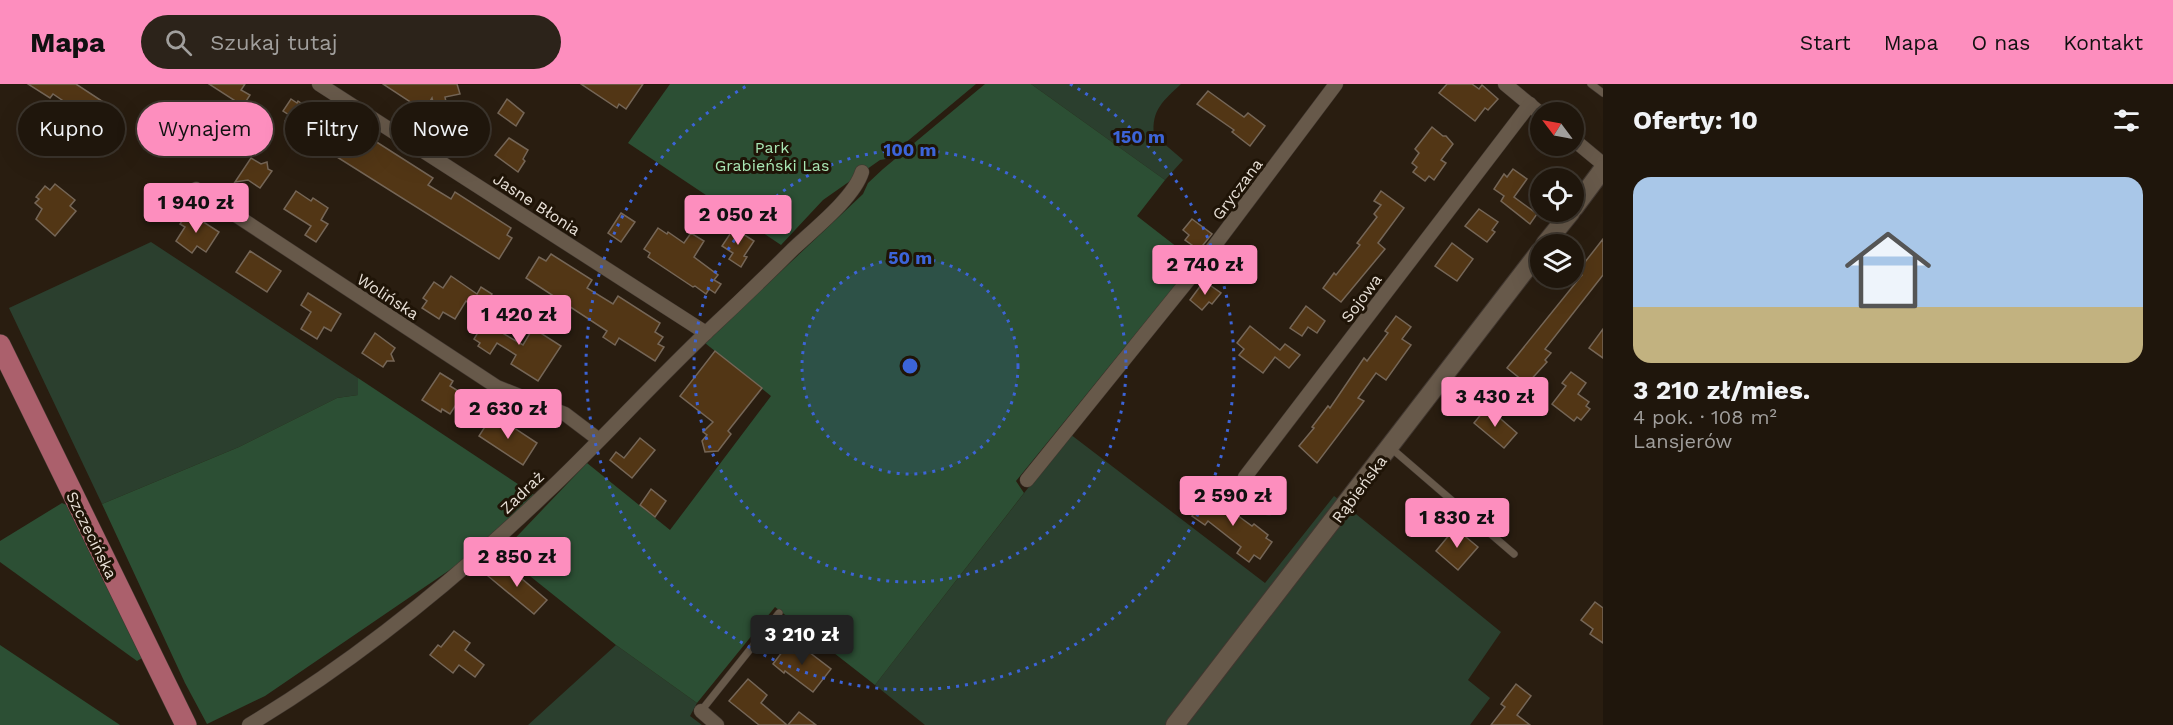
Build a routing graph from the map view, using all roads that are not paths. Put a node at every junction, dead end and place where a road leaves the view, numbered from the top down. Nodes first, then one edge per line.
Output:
1 (319, 84) edge
2 (1336, 84) edge
3 (1505, 84) edge
4 (1591, 84) edge
5 (1603, 93) edge
6 (1530, 104) edge
7 (1530, 114) edge
8 (1584, 148) edge
9 (1603, 164) edge
10 (1603, 169) edge
11 (862, 172) dead end
12 (196, 189) dead end
13 (1584, 195) edge
14 (1563, 222) edge
15 (1553, 234) edge
16 (1530, 264) edge
17 (706, 333) junction
18 (0, 345) edge
19 (598, 440) junction
20 (1390, 447) junction
21 (1027, 480) dead end
22 (1269, 508) dead end
23 (1514, 554) dead end
24 (779, 613) dead end
25 (701, 711) joint
26 (186, 725) edge
27 (249, 725) edge
28 (717, 725) edge
29 (1175, 725) edge

1 - 17 street, Jasne Błonia
2 - 21 street, Gryczana
3 - 6 street
4 - 5 lane
7 - 22 street, Sojowa
8 - 9 street
10 - 13 street
11 - 17 street, Zadraż
12 - 19 street, Wolińska
14 - 15 street
16 - 20 street, Rąbieńska
17 - 19 street, Zadraż
18 - 26 main road, Szczecińska
19 - 27 street, Zadraż
20 - 23 lane
20 - 29 street, Rąbieńska
24 - 25 lane
25 - 28 street

